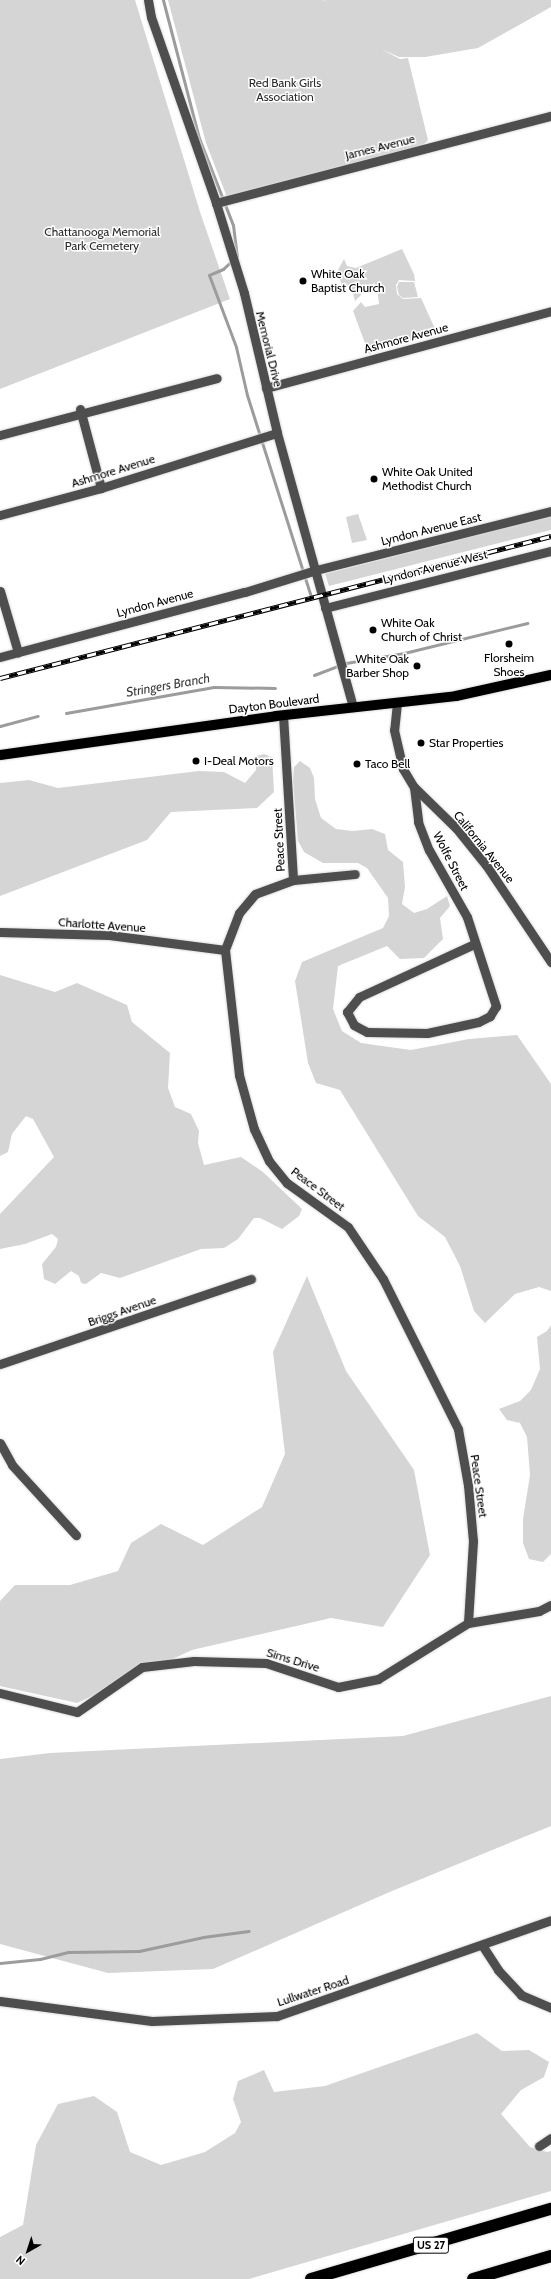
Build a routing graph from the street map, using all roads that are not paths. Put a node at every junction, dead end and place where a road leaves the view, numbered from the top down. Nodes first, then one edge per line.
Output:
1 (148, 0) edge
2 (551, 116) edge
3 (216, 203) junction
4 (551, 311) edge
5 (217, 378) dead end
6 (266, 388) junction
7 (80, 411) junction
8 (277, 433) junction
9 (0, 435) edge
10 (101, 488) junction
11 (551, 511) edge
12 (0, 515) edge
13 (551, 551) edge
14 (316, 570) junction
15 (0, 591) edge
16 (325, 608) junction
17 (18, 652) junction
18 (0, 657) edge
19 (551, 675) edge
20 (396, 703) junction
21 (353, 707) junction
22 (284, 715) junction
23 (0, 755) edge
24 (414, 787) junction
25 (355, 874) dead end
26 (293, 880) junction
27 (0, 932) edge
28 (474, 944) junction
29 (225, 950) junction
30 (551, 962) edge
31 (251, 1279) dead end
32 (0, 1364) edge
33 (0, 1443) edge
34 (76, 1535) dead end
35 (551, 1605) edge
36 (468, 1623) junction
37 (0, 1693) edge
38 (551, 1920) edge
39 (482, 1945) junction
40 (0, 2001) edge
41 (551, 2008) edge
42 (551, 2138) edge
43 (539, 2146) dead end
44 (551, 2209) edge
45 (551, 2256) edge
46 (311, 2279) edge
47 (473, 2279) edge

1 - 3 street, Memorial Drive
2 - 3 street, James Avenue
3 - 6 street, Memorial Drive
4 - 6 street, Ashmore Avenue
5 - 7 street
6 - 8 street, Memorial Drive
7 - 9 street
7 - 10 street
8 - 10 street, Ashmore Avenue
8 - 14 street, Memorial Drive
10 - 12 street, Ashmore Avenue
11 - 14 street, Lyndon Avenue East
13 - 16 street, Lyndon Avenue West
14 - 16 street, Memorial Drive
14 - 17 street, Lyndon Avenue
15 - 17 street
16 - 21 street, Memorial Drive
17 - 18 street, Lyndon Avenue
19 - 20 main road, Dayton Boulevard
20 - 21 main road, Dayton Boulevard
20 - 24 street, California Avenue
21 - 22 main road, Dayton Boulevard
22 - 23 main road, Dayton Boulevard
22 - 26 street, Peace Street
24 - 28 street, Wolfe Street
24 - 30 street, California Avenue
25 - 26 street
26 - 29 street, Peace Street
27 - 29 street, Charlotte Avenue
28 - 28 street, Wolfe Street
29 - 36 street, Peace Street
31 - 32 street, Briggs Avenue
33 - 34 street
35 - 36 street, Sims Drive
36 - 37 street, Sims Drive
38 - 39 street, Lullwater Road
39 - 40 street, Lullwater Road
39 - 41 street
42 - 43 street
44 - 46 highway, US 27
45 - 47 highway

